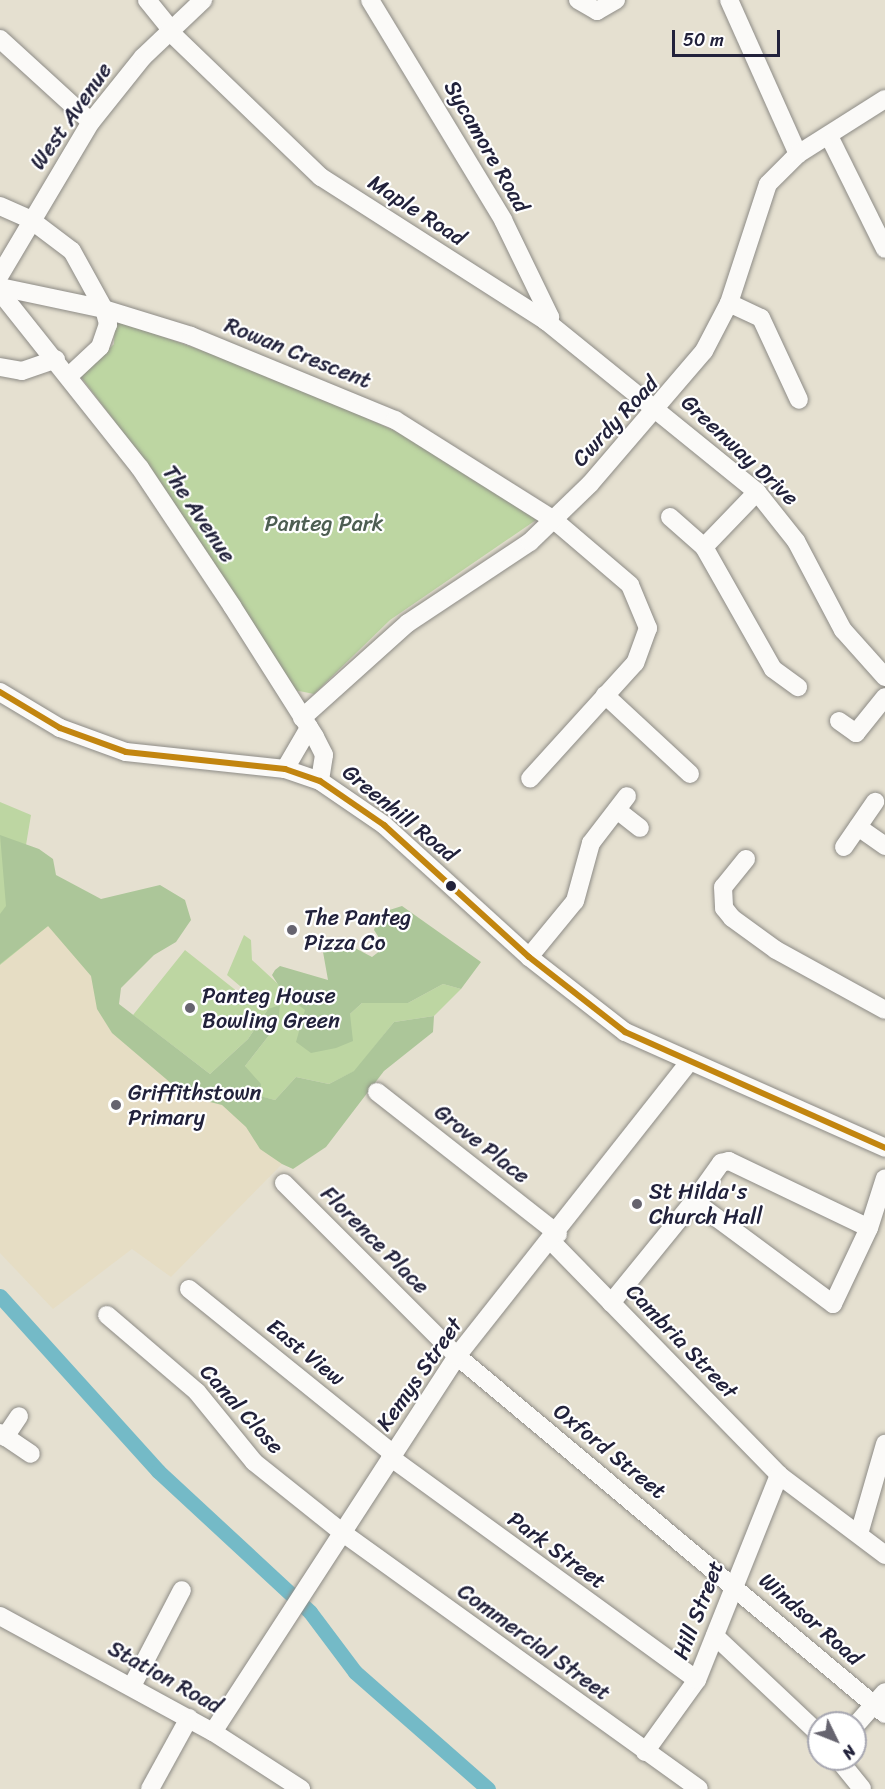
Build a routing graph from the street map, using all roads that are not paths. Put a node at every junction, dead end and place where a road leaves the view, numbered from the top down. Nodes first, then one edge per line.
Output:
1 (147, 0) edge
2 (202, 0) edge
3 (370, 0) edge
4 (578, 0) edge
5 (616, 0) edge
6 (729, 0) edge
7 (169, 29) junction
8 (0, 39) edge
9 (885, 99) edge
10 (91, 122) junction
11 (829, 136) junction
12 (798, 154) junction
13 (0, 206) edge
14 (31, 220) junction
15 (885, 249) edge
16 (0, 275) edge
17 (0, 287) edge
18 (0, 292) edge
19 (729, 303) junction
20 (104, 309) junction
21 (546, 321) junction
22 (56, 359) junction
23 (0, 367) edge
24 (70, 375) junction
25 (799, 400) dead end
26 (660, 408) junction
27 (757, 492) junction
28 (670, 517) dead end
29 (554, 520) junction
30 (704, 547) junction
31 (885, 677) edge
32 (798, 687) dead end
33 (0, 692) edge
34 (605, 695) junction
35 (885, 697) edge
36 (839, 720) dead end
37 (306, 723) junction
38 (285, 769) junction
39 (690, 774) dead end
40 (530, 779) dead end
41 (321, 781) junction
42 (875, 802) dead end
43 (858, 827) junction
44 (640, 828) dead end
45 (885, 846) edge
46 (844, 847) dead end
47 (746, 859) dead end
48 (529, 957) junction
49 (885, 1010) edge
50 (689, 1062) junction
51 (377, 1092) dead end
52 (885, 1148) edge
53 (885, 1178) edge
54 (284, 1183) dead end
55 (694, 1201) junction
56 (870, 1228) junction
57 (554, 1238) junction
58 (189, 1288) dead end
59 (611, 1303) junction
60 (107, 1315) dead end
61 (457, 1356) junction
62 (18, 1416) dead end
63 (2, 1435) edge
64 (885, 1447) edge
65 (31, 1454) dead end
66 (391, 1455) junction
67 (779, 1475) junction
68 (343, 1533) junction
69 (858, 1534) junction
70 (885, 1555) edge
71 (733, 1583) junction
72 (182, 1590) dead end
73 (0, 1616) edge
74 (715, 1636) junction
75 (697, 1680) junction
76 (132, 1686) junction
77 (881, 1704) edge
78 (867, 1716) edge
79 (189, 1718) junction
80 (807, 1723) edge
81 (213, 1732) junction
82 (645, 1752) junction
83 (848, 1771) edge
84 (150, 1789) edge
85 (301, 1789) edge
86 (699, 1789) edge
87 (862, 1789) edge

1 - 7 street, Maple Road
2 - 7 street, West Avenue
3 - 21 street, Sycamore Road
4 - 5 street
6 - 12 street
7 - 10 street, West Avenue
7 - 21 street, Maple Road
8 - 10 street
9 - 11 street, Cwrdy Road
10 - 14 street, West Avenue
11 - 12 street, Cwrdy Road
11 - 15 street
12 - 19 street, Cwrdy Road
13 - 14 street
14 - 16 street, West Avenue
14 - 20 street
17 - 20 street, Rowan Crescent
18 - 22 street, The Avenue
19 - 25 street
19 - 26 street, Cwrdy Road
20 - 24 street
20 - 29 street, Rowan Crescent
21 - 26 street, Maple Road
22 - 23 street
22 - 24 street, The Avenue
24 - 37 street, The Avenue
26 - 27 street, Greenway Drive
26 - 29 street, Cwrdy Road
27 - 30 street
27 - 31 street, Greenway Drive
28 - 30 street
29 - 34 street, Rowan Crescent
29 - 37 street, Cwrdy Road
30 - 32 street
33 - 38 street, Greenhill Road
34 - 39 street
34 - 40 street, Rowan Crescent
35 - 36 street
37 - 38 street, Cwrdy Road
37 - 41 street, The Avenue
38 - 41 street, Greenhill Road
41 - 48 street, Greenhill Road
42 - 43 street
43 - 45 street
43 - 46 street
44 - 48 street
47 - 49 street
48 - 50 street, Greenhill Road
50 - 52 street, Greenhill Road
50 - 57 street, Kemys Street
51 - 57 street, Grove Place
53 - 56 street
54 - 61 street, Florence Place
55 - 56 street
55 - 56 street
55 - 59 street
57 - 59 street, Cambria Street
57 - 61 street, Kemys Street
58 - 66 street, East View
59 - 67 street, Cambria Street
60 - 68 street, Canal Close
61 - 66 street, Kemys Street
61 - 71 street, Oxford Street
62 - 63 street
63 - 65 street
64 - 69 street
66 - 68 street, Kemys Street
66 - 75 street, Park Street
67 - 69 street, Cambria Street
67 - 71 street, Hill Street
68 - 81 street, Kemys Street
68 - 82 street, Commercial Street
69 - 70 street, Cambria Street
71 - 74 street, Hill Street
71 - 77 street, Windsor Road
72 - 76 street
73 - 76 street, Station Road
74 - 75 street, Hill Street
74 - 80 street
75 - 82 street, Hill Street
76 - 79 street, Station Road
77 - 78 street
79 - 81 street, Station Road
79 - 84 street
81 - 85 street, Station Road
82 - 86 street, Commercial Street
83 - 87 street

